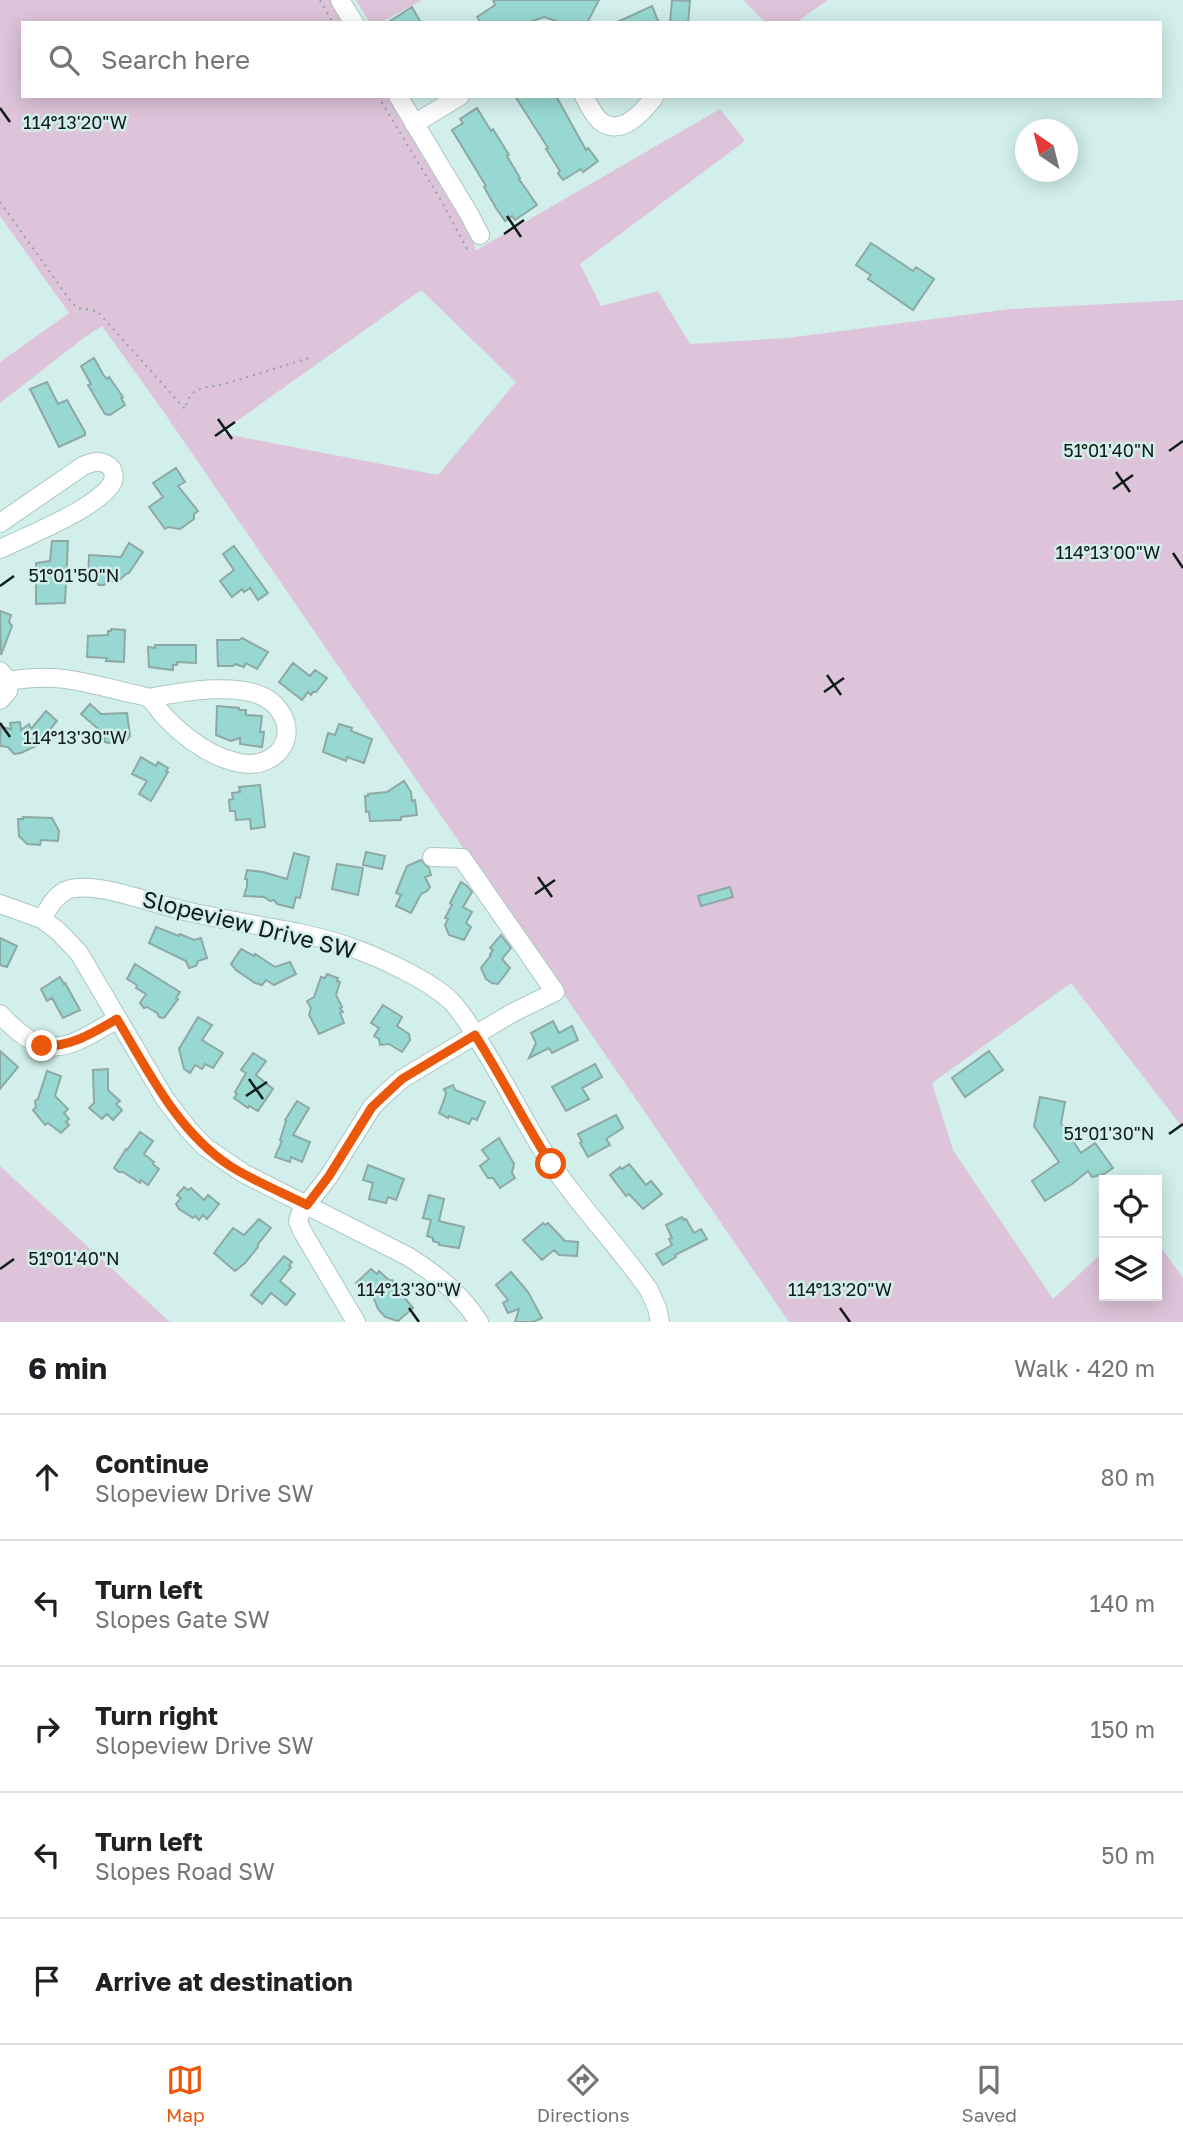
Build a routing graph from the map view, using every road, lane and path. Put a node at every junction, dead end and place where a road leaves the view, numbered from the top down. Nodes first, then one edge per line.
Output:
1 (320, 0) edge
2 (340, 0) edge
3 (332, 21) edge
4 (353, 21) edge
5 (379, 98) edge
6 (399, 98) edge
7 (457, 98) edge
8 (585, 98) edge
9 (653, 98) edge
10 (414, 124) junction
11 (0, 202) edge
12 (480, 235) dead end
13 (467, 249) dead end
14 (312, 357) dead end
15 (0, 523) edge
16 (0, 549) edge
17 (5, 676) edge
18 (149, 698) junction
19 (0, 700) edge
20 (432, 857) dead end
21 (0, 904) edge
22 (42, 919) junction
23 (0, 1014) edge
24 (117, 1019) junction
25 (475, 1035) junction
26 (307, 1205) junction
27 (356, 1322) edge
28 (479, 1322) edge
29 (660, 1322) edge

1 - 3 path
2 - 4 street
5 - 13 path
6 - 10 street
7 - 10 street
8 - 9 street
10 - 12 street
11 - 14 path
15 - 16 street
17 - 18 street
17 - 19 street
18 - 18 street
20 - 25 street
21 - 22 street
22 - 24 street
22 - 25 street, Slopeview Drive SW
23 - 24 street
24 - 26 street
25 - 26 street
25 - 29 street, Slopeview Drive SW
26 - 27 street
26 - 28 street

